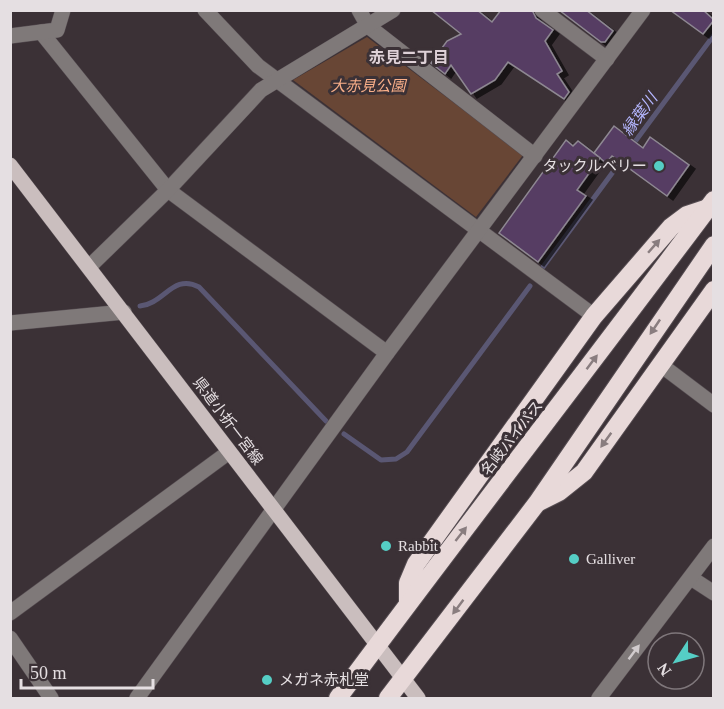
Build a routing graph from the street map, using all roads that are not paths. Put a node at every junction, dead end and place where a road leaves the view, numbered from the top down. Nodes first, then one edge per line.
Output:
1 (63, 10) edge
2 (205, 10) edge
3 (358, 10) edge
4 (393, 10) edge
5 (542, 10) edge
6 (643, 10) edge
7 (368, 26) junction
8 (42, 32) junction
9 (10, 36) edge
10 (607, 59) junction
11 (278, 80) junction
12 (535, 156) junction
13 (10, 165) edge
14 (168, 190) junction
15 (711, 204) edge
16 (479, 231) junction
17 (714, 245) edge
18 (89, 267) junction
19 (686, 281) junction
20 (714, 290) edge
21 (124, 312) junction
22 (594, 316) junction
23 (10, 323) edge
24 (684, 330) junction
25 (570, 351) junction
26 (387, 353) junction
27 (661, 365) junction
28 (568, 395) junction
29 (714, 405) edge
30 (229, 452) junction
31 (537, 502) junction
32 (273, 511) junction
33 (714, 546) edge
34 (691, 578) junction
35 (714, 593) edge
36 (408, 602) junction
37 (10, 613) edge
38 (10, 638) edge
39 (376, 645) junction
40 (403, 680) junction
41 (51, 699) edge
42 (137, 699) edge
43 (338, 699) edge
44 (388, 699) edge
45 (418, 699) edge
46 (599, 699) edge

1 - 8 street
2 - 11 street
3 - 7 street
4 - 7 street
5 - 10 street
6 - 10 street
7 - 11 street
7 - 12 street
8 - 9 street
8 - 14 street
10 - 12 street
11 - 14 street
11 - 16 street
12 - 16 street
13 - 18 main road, 県道小折一宮線
14 - 18 street
14 - 26 street
22 -> 15 highway
28 -> 15 highway, 名岐バイパス
16 - 22 street
16 - 26 street
17 - 19 highway
18 - 21 main road, 県道小折一宮線
19 - 24 highway
19 -> 31 highway
20 - 24 highway
21 - 23 street
21 - 30 main road, 県道小折一宮線
22 - 25 highway
24 - 27 highway
25 - 28 highway
25 - 36 highway
26 - 32 street
27 - 29 street
27 -> 31 highway
36 -> 28 highway, 名岐バイパス
30 - 32 main road, 県道小折一宮線
30 - 37 street
31 -> 40 highway
32 - 39 main road, 県道小折一宮線
32 - 42 street
33 - 34 street
34 - 35 street
46 -> 34 street
36 - 39 highway, 名岐バイパス
38 - 41 street
39 - 40 main road, 県道小折一宮線
39 - 43 highway, 名岐バイパス
40 - 44 highway
40 - 45 main road, 県道小折一宮線

